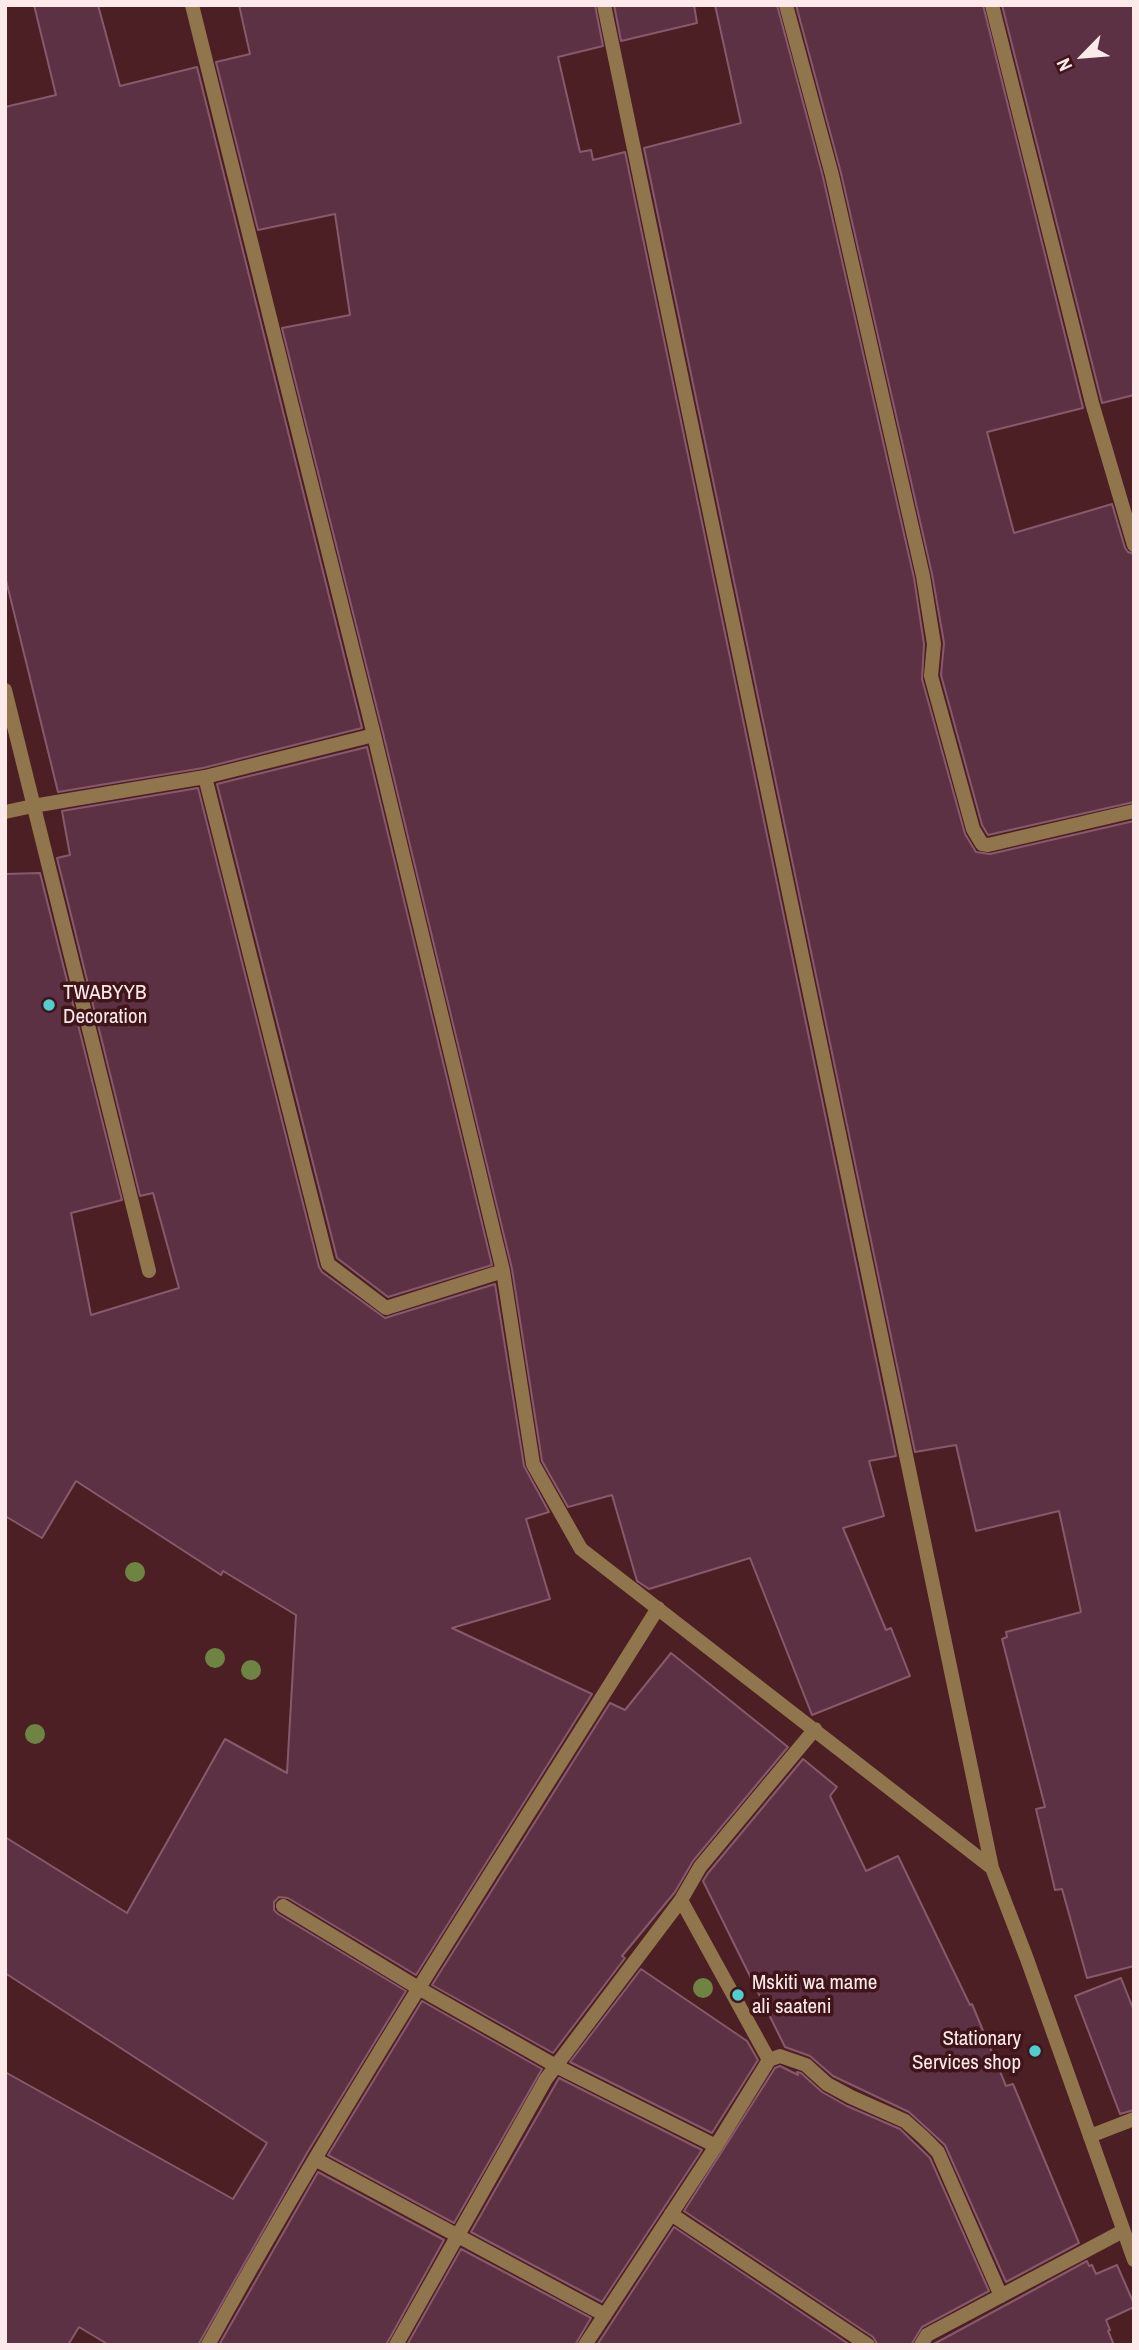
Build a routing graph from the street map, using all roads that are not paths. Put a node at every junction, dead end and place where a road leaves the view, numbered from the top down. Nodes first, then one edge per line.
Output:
1 (192, 5) edge
2 (604, 5) edge
3 (786, 5) edge
4 (992, 5) edge
5 (1134, 545) edge
6 (5, 690) edge
7 (374, 735) junction
8 (205, 777) junction
9 (33, 806) junction
10 (1134, 811) edge
11 (5, 812) edge
12 (149, 1270) dead end
13 (503, 1270) junction
14 (659, 1608) junction
15 (815, 1729) junction
16 (992, 1868) junction
17 (681, 1900) junction
18 (283, 1906) dead end
19 (420, 1989) junction
20 (769, 2060) junction
21 (556, 2066) junction
22 (1134, 2119) edge
23 (1090, 2136) junction
24 (716, 2146) junction
25 (315, 2159) junction
26 (671, 2214) junction
27 (1123, 2231) junction
28 (458, 2235) junction
29 (1134, 2260) edge
30 (1001, 2295) junction
31 (605, 2315) junction
32 (208, 2345) edge
33 (396, 2345) edge
34 (585, 2345) edge
35 (868, 2345) edge
36 (921, 2345) edge

1 - 7 street
2 - 16 street
3 - 10 street
4 - 5 street
6 - 9 street
7 - 8 street
7 - 13 street
8 - 9 street
8 - 13 street
9 - 11 street
9 - 12 street
13 - 14 street
14 - 15 street
14 - 19 street
15 - 16 street
15 - 17 street
16 - 23 street
17 - 20 street
17 - 21 street
18 - 19 street
19 - 21 street
19 - 25 street
20 - 24 street
20 - 30 street
21 - 24 street
21 - 28 street
22 - 23 street
23 - 27 street
24 - 26 street
25 - 28 street
25 - 32 street
26 - 31 street
26 - 35 street
27 - 29 street
27 - 30 street
28 - 31 street
28 - 33 street
30 - 36 street
31 - 34 street

